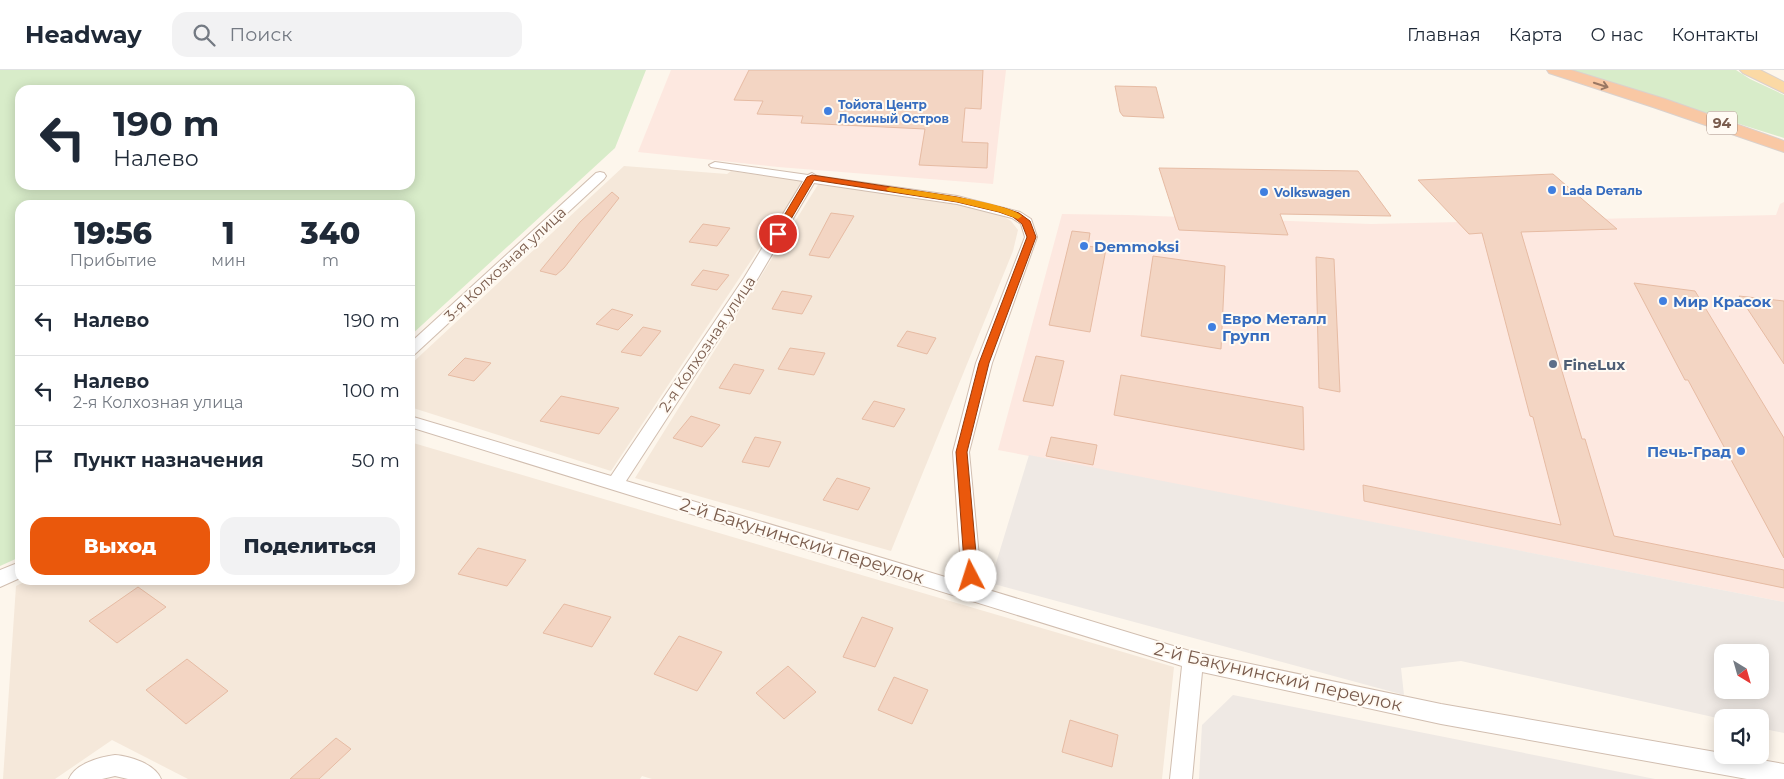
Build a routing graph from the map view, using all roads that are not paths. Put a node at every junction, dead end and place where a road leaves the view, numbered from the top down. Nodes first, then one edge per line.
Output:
1 (1554, 70) edge
2 (1748, 70) edge
3 (1784, 88) edge
4 (1659, 103) junction
5 (1784, 143) edge
6 (1784, 147) edge
7 (715, 165) dead end
8 (600, 176) dead end
9 (812, 177) junction
10 (415, 347) edge
11 (415, 423) edge
12 (615, 483) junction
13 (15, 572) edge
14 (0, 579) edge
15 (973, 594) junction
16 (1193, 661) junction
17 (1784, 775) edge
18 (80, 779) edge
19 (150, 779) edge
20 (1181, 779) edge

1 -> 4 highway
2 - 3 main road
4 - 5 main road, 94
4 - 6 highway
7 - 9 street
8 - 10 street, 3-я Колхозная улица
9 - 12 street, 2-я Колхозная улица
9 - 15 street
11 - 12 street, 2-й Бакунинский переулок
12 - 15 street, 2-й Бакунинский переулок
13 - 14 street
15 - 16 street, 2-й Бакунинский переулок
16 - 17 street, 2-й Бакунинский переулок
16 - 20 street
18 - 19 street

